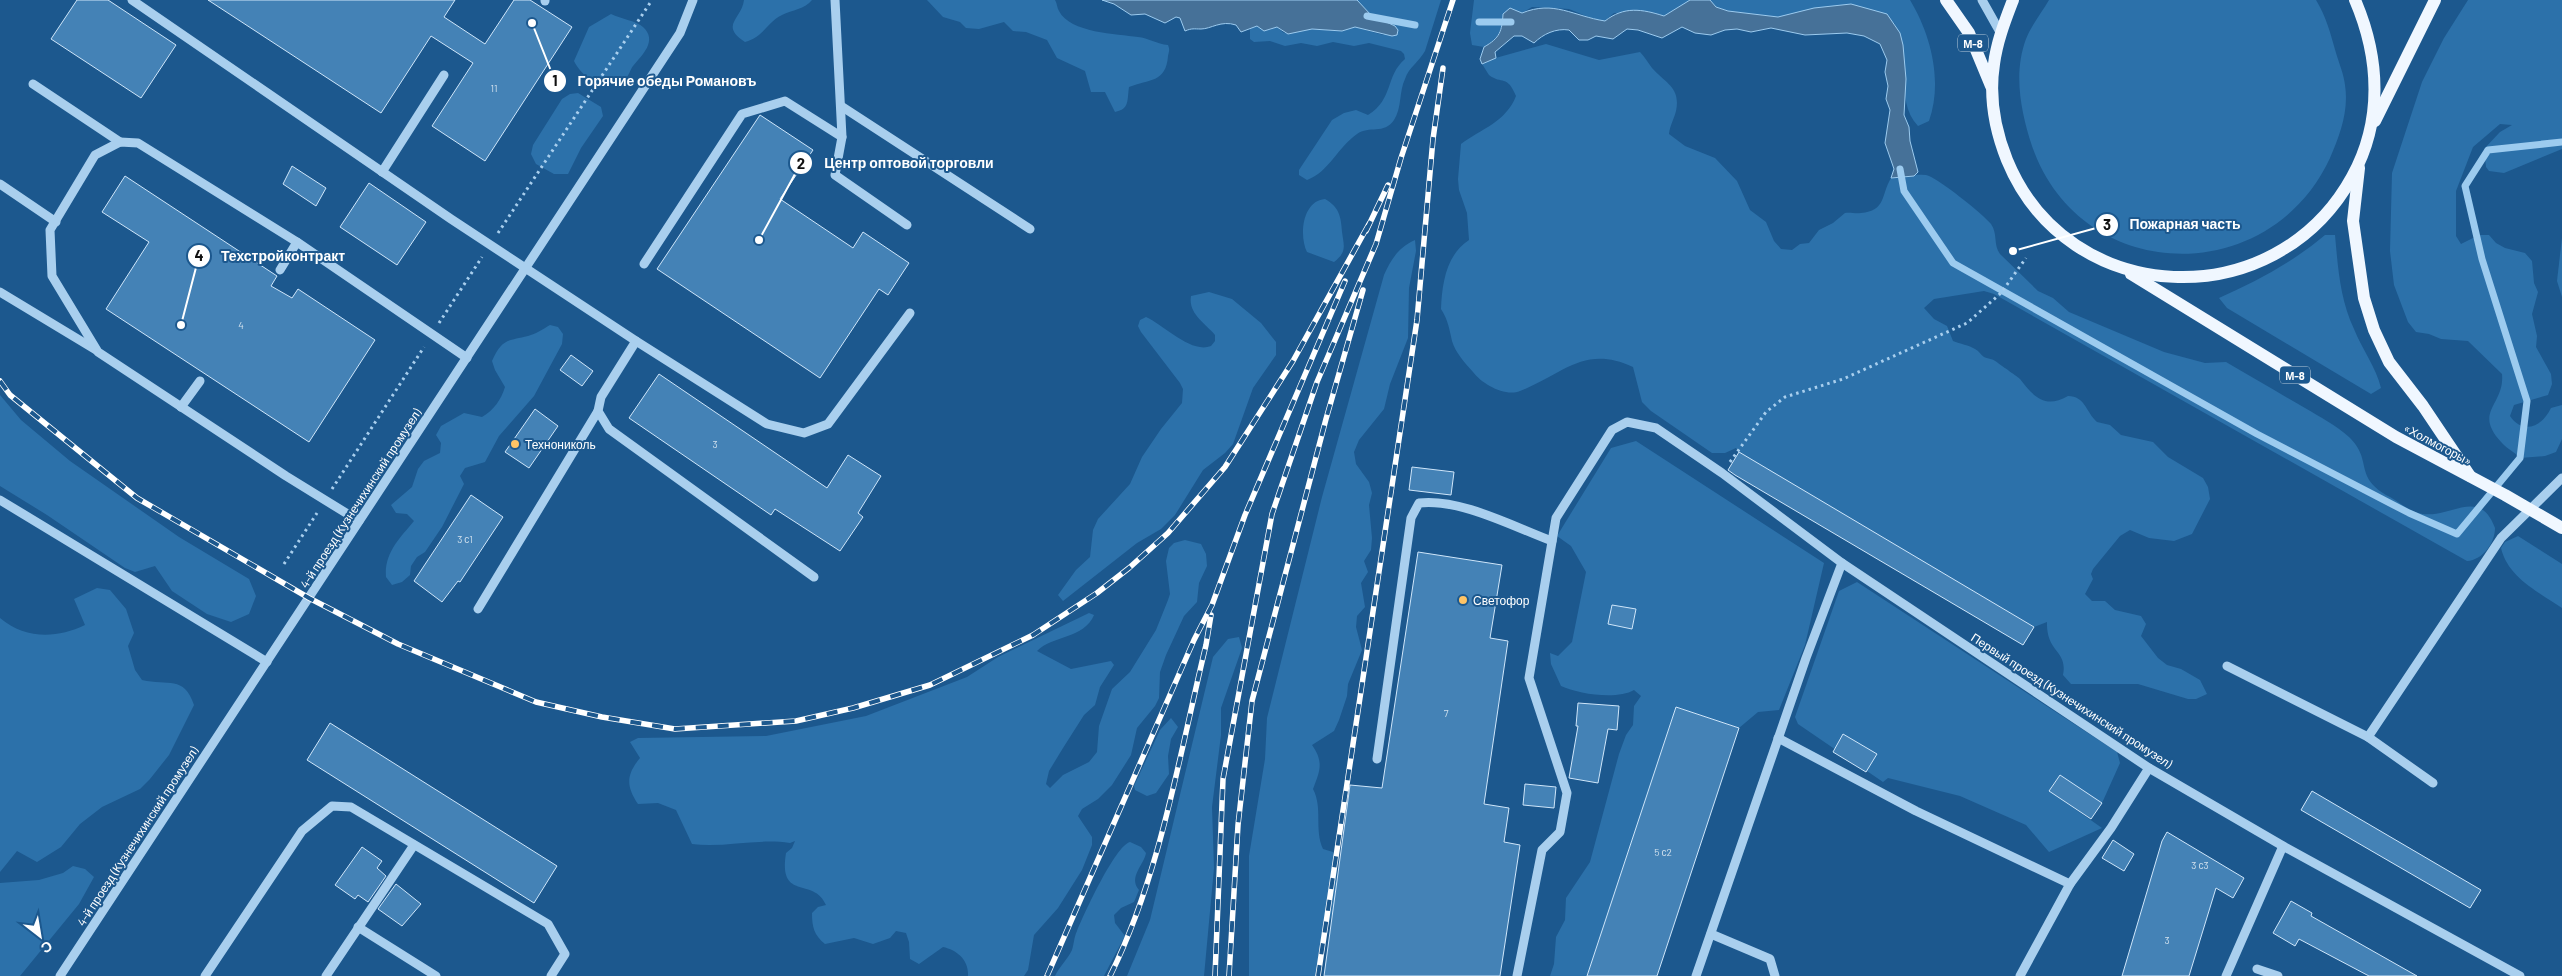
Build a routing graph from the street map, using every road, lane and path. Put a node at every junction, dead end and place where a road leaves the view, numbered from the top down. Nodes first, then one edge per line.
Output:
1 (132, 0) edge
2 (652, 0) edge
3 (693, 0) edge
4 (835, 0) edge
5 (1946, 0) edge
6 (1982, 0) edge
7 (2013, 0) edge
8 (2355, 0) edge
9 (2435, 0) edge
10 (2000, 32) junction
11 (444, 75) dead end
12 (33, 84) dead end
13 (1992, 90) junction
14 (841, 106) junction
15 (2370, 132) junction
16 (842, 137) junction
17 (120, 142) junction
18 (2360, 163) junction
19 (382, 172) junction
20 (0, 184) edge
21 (56, 222) junction
22 (907, 225) dead end
23 (1030, 228) dead end
24 (297, 242) junction
25 (490, 244) junction
26 (2026, 258) dead end
27 (644, 264) dead end
28 (2120, 267) junction
29 (526, 268) junction
30 (280, 270) dead end
31 (0, 292) edge
32 (910, 313) dead end
33 (437, 327) dead end
34 (636, 341) junction
35 (426, 343) dead end
36 (98, 352) junction
37 (467, 358) junction
38 (200, 380) dead end
39 (181, 407) junction
40 (598, 411) junction
41 (1722, 473) junction
42 (2472, 478) junction
43 (2562, 478) edge
44 (0, 500) edge
45 (325, 500) junction
46 (2529, 510) junction
47 (360, 521) junction
48 (2562, 528) edge
49 (1552, 541) junction
50 (1842, 563) junction
51 (284, 564) dead end
52 (814, 578) dead end
53 (478, 609) dead end
54 (266, 662) junction
55 (2227, 666) dead end
56 (2368, 737) junction
57 (1778, 738) junction
58 (1378, 759) dead end
59 (2150, 768) junction
60 (2434, 783) dead end
61 (414, 845) junction
62 (2283, 846) junction
63 (2070, 884) junction
64 (358, 927) junction
65 (1711, 934) junction
66 (2257, 969) dead end
67 (60, 976) edge
68 (205, 976) edge
69 (326, 976) edge
70 (436, 976) edge
71 (551, 976) edge
72 (1518, 976) edge
73 (1696, 976) edge
74 (1775, 976) edge
75 (2020, 976) edge
76 (2226, 976) edge
77 (2278, 976) edge
78 (2520, 976) edge

1 - 19 street
2 - 25 path
3 - 29 street, 4-й проезд (Кузнечихинский промузел)
4 - 14 street
5 - 13 main road, «Холмогоры» / М-8
6 - 10 street
7 - 10 main road, «Холмогоры» / М-8
8 - 15 main road, «Холмогоры» / М-8
9 - 15 main road
10 - 13 main road, «Холмогоры» / М-8
11 - 19 street
12 - 17 street
13 - 28 main road, «Холмогоры» / М-8
14 - 16 street
14 - 23 street
15 - 18 main road, «Холмогоры» / М-8
16 - 22 street
16 - 27 street
17 - 21 street
17 - 24 street
18 - 28 main road, «Холмогоры» / М-8
18 - 42 main road, «Холмогоры» / М-8
19 - 25 street
20 - 21 street
21 - 36 street
24 - 30 street
24 - 37 street
25 - 29 street
25 - 33 path
26 - 41 path
28 - 42 main road, «Холмогоры» / М-8
29 - 34 street
29 - 37 street, 4-й проезд (Кузнечихинский промузел)
31 - 36 street
32 - 34 street
34 - 40 street
35 - 45 path
36 - 39 street
37 - 47 street, 4-й проезд (Кузнечихинский промузел)
38 - 39 street
39 - 45 street
40 - 52 street
40 - 53 street
41 - 49 street, Первый проезд (Кузнечихинский промузел)
41 - 50 street, Первый проезд (Кузнечихинский промузел)
42 - 46 main road
43 - 46 street
44 - 54 street
45 - 47 street
45 - 51 path
46 - 48 main road
46 - 56 street
47 - 54 street, 4-й проезд (Кузнечихинский промузел)
49 - 58 street
49 - 72 street
50 - 57 street
50 - 59 street, Первый проезд (Кузнечихинский промузел)
54 - 67 street, 4-й проезд (Кузнечихинский промузел)
55 - 56 street
56 - 60 street
57 - 63 street
57 - 65 street
59 - 62 street, Первый проезд (Кузнечихинский промузел)
59 - 63 street
61 - 64 street
61 - 68 street
61 - 71 street
62 - 76 street
62 - 78 street, Первый проезд (Кузнечихинский промузел)
63 - 75 street
64 - 69 street
64 - 70 street
65 - 73 street
65 - 74 street
66 - 77 street

